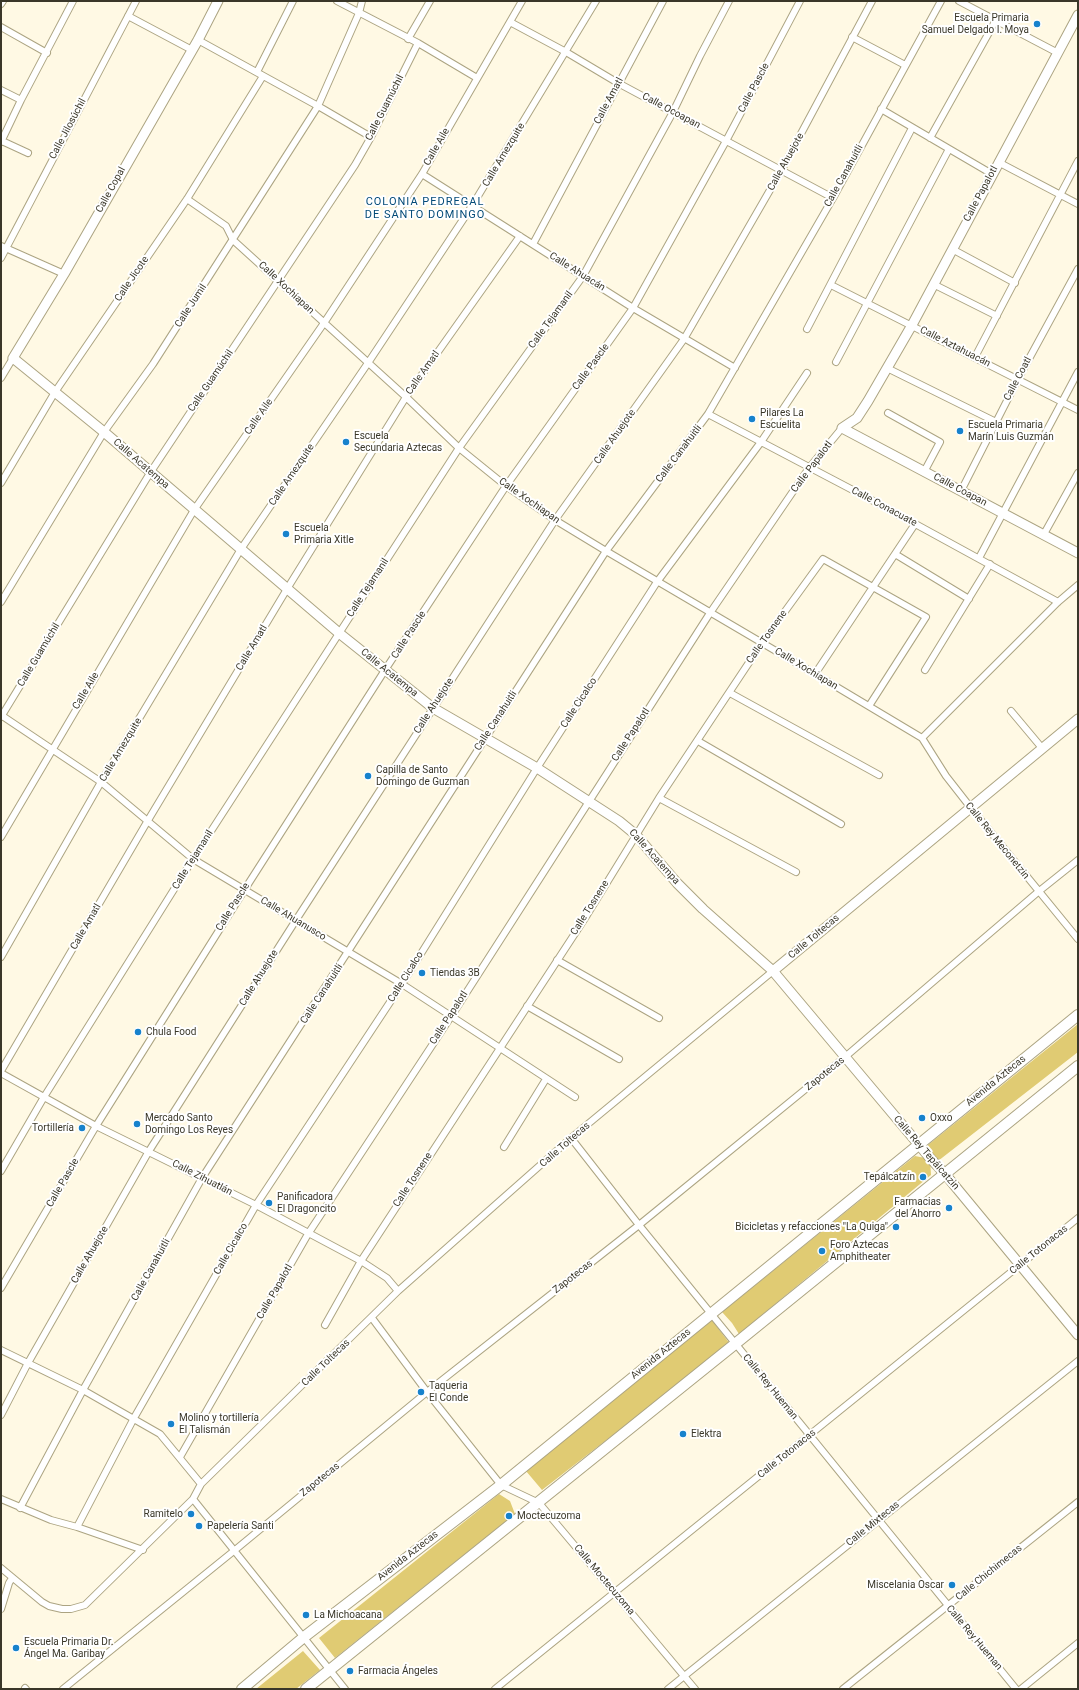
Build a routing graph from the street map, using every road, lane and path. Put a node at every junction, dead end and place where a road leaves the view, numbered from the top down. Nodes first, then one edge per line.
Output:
1 (2, 1) edge
2 (73, 1) edge
3 (136, 1) edge
4 (218, 1) edge
5 (293, 1) edge
6 (338, 1) edge
7 (362, 1) edge
8 (430, 1) edge
9 (522, 1) edge
10 (596, 1) edge
11 (663, 1) edge
12 (729, 1) edge
13 (800, 1) edge
14 (872, 1) edge
15 (941, 1) edge
16 (959, 1) edge
17 (1, 4) edge
18 (359, 13) junction
19 (1078, 15) edge
20 (128, 16) junction
21 (996, 20) junction
22 (510, 22) junction
23 (1, 27) edge
24 (852, 37) junction
25 (408, 39) junction
26 (198, 40) junction
27 (418, 43) junction
28 (192, 50) junction
29 (566, 52) junction
30 (46, 53) junction
31 (1058, 53) junction
32 (905, 65) junction
33 (257, 72) junction
34 (264, 76) junction
35 (477, 78) junction
36 (618, 83) junction
37 (1, 90) edge
38 (20, 100) junction
39 (318, 106) junction
40 (881, 109) junction
41 (673, 112) junction
42 (912, 128) junction
43 (371, 138) junction
44 (930, 138) junction
45 (726, 141) junction
46 (1, 142) edge
47 (949, 149) junction
48 (28, 153) dead end
49 (1078, 161) edge
50 (998, 162) junction
51 (781, 171) junction
52 (422, 174) junction
53 (992, 174) junction
54 (1060, 195) junction
55 (833, 198) junction
56 (187, 199) junction
57 (1078, 204) edge
58 (472, 206) junction
59 (520, 236) junction
60 (234, 240) junction
61 (533, 244) junction
62 (3, 247) edge
63 (952, 248) junction
64 (1, 258) edge
65 (1078, 269) edge
66 (64, 274) junction
67 (583, 276) junction
68 (278, 281) junction
69 (1015, 283) junction
70 (933, 284) junction
71 (831, 285) junction
72 (867, 303) junction
73 (633, 308) junction
74 (996, 316) junction
75 (324, 323) junction
76 (912, 325) junction
77 (807, 329) dead end
78 (684, 339) junction
79 (975, 357) junction
80 (13, 358) junction
81 (836, 362) dead end
82 (368, 363) junction
83 (735, 368) junction
84 (887, 368) junction
85 (1078, 372) edge
86 (807, 373) dead end
87 (1, 378) edge
88 (1018, 379) junction
89 (55, 392) junction
90 (406, 397) junction
91 (1062, 402) junction
92 (1078, 410) edge
93 (888, 413) dead end
94 (708, 414) junction
95 (996, 422) junction
96 (842, 428) junction
97 (104, 432) junction
98 (761, 442) junction
99 (459, 448) junction
100 (810, 468) junction
101 (924, 472) junction
102 (150, 473) junction
103 (1078, 473) edge
104 (1, 482) edge
105 (506, 486) junction
106 (961, 491) junction
107 (194, 510) junction
108 (1003, 513) junction
109 (555, 520) junction
110 (915, 524) junction
111 (1044, 534) junction
112 (240, 550) junction
113 (606, 552) junction
114 (1078, 553) edge
115 (895, 554) junction
116 (979, 558) junction
117 (990, 564) junction
118 (657, 582) junction
119 (1078, 585) edge
120 (873, 586) junction
121 (287, 590) junction
122 (969, 599) junction
123 (1, 602) edge
124 (1058, 602) junction
125 (710, 613) junction
126 (339, 633) junction
127 (762, 643) junction
128 (386, 670) junction
129 (925, 670) dead end
130 (815, 674) junction
131 (730, 693) junction
132 (868, 706) junction
133 (433, 708) junction
134 (1011, 711) dead end
135 (1, 716) edge
136 (1078, 719) edge
137 (922, 738) junction
138 (484, 739) junction
139 (698, 741) junction
140 (52, 748) junction
141 (1042, 748) junction
142 (537, 768) junction
143 (879, 775) dead end
144 (101, 782) junction
145 (659, 798) junction
146 (588, 800) junction
147 (971, 808) junction
148 (148, 822) junction
149 (841, 824) dead end
150 (636, 835) junction
151 (1, 837) edge
152 (193, 859) junction
153 (1078, 860) edge
154 (796, 872) dead end
155 (244, 889) junction
156 (1038, 892) junction
157 (296, 920) junction
158 (1078, 940) edge
159 (349, 953) junction
160 (1, 957) edge
161 (557, 960) junction
162 (773, 971) junction
163 (402, 984) junction
164 (527, 1006) junction
165 (452, 1015) junction
166 (1078, 1015) edge
167 (659, 1018) dead end
168 (499, 1048) junction
169 (845, 1057) junction
170 (619, 1059) dead end
171 (1078, 1066) edge
172 (1, 1072) edge
173 (546, 1079) junction
174 (44, 1097) junction
175 (575, 1097) dead end
176 (96, 1126) junction
177 (571, 1138) junction
178 (919, 1145) junction
179 (504, 1147) dead end
180 (149, 1151) junction
181 (1, 1171) edge
182 (945, 1174) junction
183 (202, 1178) junction
184 (256, 1206) junction
185 (1078, 1218) edge
186 (639, 1225) junction
187 (308, 1234) junction
188 (361, 1261) junction
189 (1020, 1265) junction
190 (1, 1288) edge
191 (398, 1291) junction
192 (711, 1313) junction
193 (372, 1318) junction
194 (325, 1325) dead end
195 (1078, 1334) edge
196 (736, 1344) junction
197 (1, 1350) edge
198 (1078, 1360) edge
199 (28, 1362) junction
200 (83, 1390) junction
201 (427, 1392) junction
202 (1, 1414) edge
203 (134, 1418) junction
204 (810, 1436) junction
205 (180, 1458) junction
206 (201, 1484) junction
207 (501, 1484) junction
208 (1, 1498) edge
209 (193, 1499) junction
210 (1078, 1502) edge
211 (539, 1503) junction
212 (20, 1508) junction
213 (878, 1520) junction
214 (77, 1527) junction
215 (143, 1550) junction
216 (235, 1550) junction
217 (1, 1568) edge
218 (12, 1578) junction
219 (614, 1593) junction
220 (948, 1606) junction
221 (1, 1609) edge
222 (304, 1637) junction
223 (1078, 1643) edge
224 (329, 1670) junction
225 (684, 1676) junction
226 (62, 1689) edge
227 (242, 1689) edge
228 (306, 1689) edge
229 (345, 1689) edge
230 (495, 1689) edge
231 (668, 1689) edge
232 (695, 1689) edge
233 (843, 1689) edge
234 (1016, 1689) edge
235 (1020, 1689) edge

1 - 17 street
2 - 30 street
3 - 20 street, Calle Jilosúchil
4 - 26 street, Calle Copal
5 - 33 street
6 - 18 street
7 - 18 street, Calle Jumil
8 - 25 street
9 - 22 street, Calle Aile
10 - 29 street, Calle Amezquite
11 - 36 street, Calle Amatl
12 - 41 street, Calle Tejamanil
13 - 45 street, Calle Pascle
14 - 24 street, Calle Ahuejote
15 - 32 street, Calle Canahuitli
16 - 21 street
18 - 25 street
18 - 39 street, Calle Jumil
19 - 31 street, Calle Papalotl
20 - 28 street
20 - 62 street, Calle Jilosúchil
21 - 31 street
21 - 44 street
22 - 29 street, Calle Ocoapan
22 - 35 street, Calle Aile
23 - 30 street
24 - 32 street
24 - 51 street, Calle Ahuejote
25 - 27 street
26 - 28 street, Calle Copal
26 - 33 street
27 - 35 street
27 - 43 street, Calle Guamúchil
28 - 66 street, Calle Copal
29 - 36 street, Calle Ocoapan
29 - 58 street, Calle Amezquite
30 - 38 street
31 - 50 street, Calle Papalotl
32 - 40 street, Calle Canahuitli
33 - 34 street
34 - 39 street
34 - 56 street, Calle Jicote
35 - 52 street, Calle Aile
36 - 41 street, Calle Ocoapan
36 - 61 street, Calle Amatl
37 - 38 street
38 - 46 street
39 - 43 street
39 - 60 street, Calle Jumil
40 - 42 street
40 - 55 street, Calle Canahuitli
41 - 45 street, Calle Ocoapan
41 - 67 street, Calle Tejamanil
42 - 44 street
42 - 71 street
43 - 68 street, Calle Guamúchil
44 - 47 street
45 - 51 street, Calle Ocoapan
45 - 73 street, Calle Pascle
46 - 48 street
47 - 53 street
47 - 72 street
49 - 54 street
50 - 53 street, Calle Papalotl
50 - 54 street
51 - 55 street, Calle Ocoapan
51 - 78 street, Calle Ahuejote
52 - 58 street, Calle Ahuacán
52 - 75 street, Calle Aile
53 - 63 street, Calle Papalotl
54 - 57 street
54 - 69 street
55 - 83 street, Calle Canahuitli
56 - 60 street, Calle Xochiapan
56 - 89 street, Calle Jicote
58 - 59 street, Calle Ahuacán
58 - 82 street, Calle Amezquite
59 - 61 street, Calle Ahuacán
59 - 90 street, Calle Amatl
60 - 68 street, Calle Xochiapan
60 - 97 street, Calle Jumil
61 - 67 street, Calle Ahuacán
62 - 64 street, Calle Jilosúchil
62 - 66 street
63 - 69 street
63 - 70 street, Calle Papalotl
65 - 88 street, Calle Coatl
66 - 80 street, Calle Copal
67 - 73 street, Calle Ahuacán
67 - 99 street, Calle Tejamanil
68 - 75 street, Calle Xochiapan
68 - 102 street, Calle Guamúchil
69 - 74 street
70 - 74 street
70 - 76 street, Calle Papalotl
71 - 72 street, Calle Aztahuacán
71 - 77 street
72 - 76 street, Calle Aztahuacán
72 - 81 street
73 - 78 street, Calle Ahuacán
73 - 105 street, Calle Pascle
74 - 79 street
75 - 82 street, Calle Xochiapan
75 - 107 street, Calle Aile
76 - 79 street, Calle Aztahuacán
76 - 84 street, Calle Papalotl
78 - 83 street, Calle Ahuacán
78 - 109 street, Calle Ahuejote
79 - 88 street, Calle Aztahuacán
80 - 87 street, Calle Copal
80 - 89 street, Calle Acatempa
82 - 90 street, Calle Xochiapan
82 - 112 street, Calle Amezquite
83 - 94 street, Calle Canahuitli
84 - 95 street
84 - 96 street, Calle Papalotl
85 - 91 street
86 - 98 street, Calle Cicalco
88 - 91 street, Calle Aztahuacán
88 - 95 street, Calle Coatl
89 - 97 street, Calle Acatempa
89 - 104 street, Calle Jicote
90 - 99 street, Calle Xochiapan
90 - 121 street, Calle Amatl
91 - 92 street, Calle Aztahuacán
91 - 108 street
93 - 101 street
94 - 98 street, Calle Conacuate
94 - 113 street, Calle Canahuitli
95 - 106 street, Calle Coatl
96 - 100 street, Calle Papalotl
96 - 101 street, Calle Coapan
97 - 102 street, Calle Acatempa
97 - 123 street, Calle Jumil
98 - 100 street, Calle Conacuate
98 - 118 street, Calle Cicalco
99 - 105 street, Calle Xochiapan
99 - 126 street, Calle Tejamanil
100 - 110 street, Calle Conacuate
100 - 125 street, Calle Papalotl
101 - 106 street, Calle Coapan
102 - 107 street, Calle Acatempa
102 - 135 street, Calle Guamúchil
103 - 111 street
105 - 109 street, Calle Xochiapan
105 - 128 street, Calle Pascle
106 - 108 street, Calle Coapan
107 - 112 street, Calle Acatempa
107 - 140 street, Calle Aile
108 - 111 street, Calle Coapan
108 - 116 street
109 - 113 street, Calle Xochiapan
109 - 133 street, Calle Ahuejote
110 - 115 street
110 - 116 street, Calle Conacuate
111 - 114 street, Calle Coapan
112 - 121 street, Calle Acatempa
112 - 144 street, Calle Amezquite
113 - 118 street, Calle Xochiapan
113 - 138 street, Calle Canahuitli
115 - 120 street
115 - 122 street
116 - 117 street, Calle Conacuate
117 - 122 street
117 - 124 street, Calle Conacuate
118 - 125 street, Calle Xochiapan
118 - 142 street, Calle Cicalco
119 - 124 street
120 - 127 street, Calle Tosnene
120 - 130 street
120 - 132 street
121 - 126 street, Calle Acatempa
121 - 148 street, Calle Amatl
122 - 129 street
124 - 137 street
125 - 127 street, Calle Xochiapan
125 - 146 street, Calle Papalotl
126 - 128 street, Calle Acatempa
126 - 152 street, Calle Tejamanil
127 - 130 street, Calle Xochiapan
127 - 131 street, Calle Tosnene
128 - 133 street, Calle Acatempa
128 - 155 street, Calle Pascle
130 - 132 street, Calle Xochiapan
131 - 139 street, Calle Tosnene
131 - 143 street
132 - 137 street, Calle Xochiapan
133 - 138 street, Calle Acatempa
133 - 157 street, Calle Ahuejote
134 - 141 street
135 - 140 street, Calle Ahuanusco
136 - 141 street, Calle Toltecas
137 - 147 street, Calle Rey Meconetzin
138 - 142 street, Calle Acatempa
138 - 159 street, Calle Canahuitli
139 - 145 street, Calle Tosnene
139 - 149 street
140 - 144 street, Calle Ahuanusco
140 - 151 street, Calle Aile
141 - 147 street, Calle Toltecas
142 - 146 street, Calle Acatempa
142 - 163 street, Calle Cicalco
144 - 148 street, Calle Ahuanusco
144 - 160 street, Calle Amezquite
145 - 150 street, Calle Tosnene
145 - 154 street
146 - 150 street, Calle Acatempa
146 - 165 street, Calle Papalotl
147 - 156 street, Calle Rey Meconetzin
147 - 162 street, Calle Toltecas
148 - 152 street, Calle Ahuanusco
148 - 172 street, Calle Amatl
150 - 161 street, Calle Tosnene
150 - 162 street, Calle Acatempa
152 - 155 street, Calle Ahuanusco
152 - 174 street, Calle Tejamanil
153 - 156 street, Zapotecas
155 - 157 street, Calle Ahuanusco
155 - 176 street, Calle Pascle
156 - 158 street, Calle Rey Meconetzin
156 - 169 street, Zapotecas
157 - 159 street, Calle Ahuanusco
157 - 180 street, Calle Ahuejote
159 - 163 street, Calle Ahuanusco
159 - 183 street, Calle Canahuitli
161 - 164 street, Calle Tosnene
161 - 167 street
162 - 169 street, Calle Rey Tepálcatzin
162 - 177 street, Calle Toltecas
163 - 165 street, Calle Ahuanusco
163 - 184 street, Calle Cicalco
164 - 168 street, Calle Tosnene
164 - 170 street
165 - 168 street, Calle Ahuanusco
165 - 187 street, Calle Papalotl
166 - 178 main road, Avenida Aztecas
168 - 173 street, Calle Ahuanusco
168 - 188 street, Calle Tosnene
169 - 178 street, Calle Rey Tepálcatzin
169 - 186 street, Zapotecas
171 - 182 main road
172 - 174 street, Calle Zihuatlán
173 - 175 street, Calle Ahuanusco
173 - 179 street
174 - 176 street, Calle Zihuatlán
174 - 181 street, Calle Tejamanil
176 - 180 street, Calle Zihuatlán
176 - 190 street, Calle Pascle
177 - 186 street, Calle Rey Hueman
177 - 191 street, Calle Toltecas
178 - 182 street, Calle Rey Tepálcatzin
178 - 192 main road, Avenida Aztecas
180 - 183 street, Calle Zihuatlán
180 - 199 street, Calle Ahuejote
182 - 189 street, Calle Rey Tepálcatzin
182 - 196 main road
183 - 184 street, Calle Zihuatlán
183 - 200 street, Calle Canahuitli
184 - 187 street, Calle Zihuatlán
184 - 203 street, Calle Cicalco
185 - 189 street, Calle Totonacas
186 - 192 street, Calle Rey Hueman
186 - 201 street, Zapotecas
187 - 188 street, Calle Zihuatlán
187 - 205 street, Calle Papalotl
188 - 191 street, Calle Zihuatlán
188 - 194 street, Calle Tosnene
189 - 195 street, Calle Rey Tepálcatzin
189 - 204 street, Calle Totonacas
191 - 193 street, Calle Toltecas
192 - 196 street, Calle Rey Hueman
192 - 207 main road, Avenida Aztecas
193 - 201 street
193 - 206 street, Calle Toltecas
196 - 204 street, Calle Rey Hueman
196 - 211 main road
197 - 199 street
198 - 213 street, Calle Mixtecas
199 - 200 street
199 - 202 street, Calle Ahuejote
200 - 203 street
200 - 212 street, Calle Canahuitli
201 - 207 street
201 - 216 street, Zapotecas
203 - 205 street
203 - 214 street, Calle Cicalco
204 - 213 street, Calle Rey Hueman
204 - 219 street, Calle Totonacas
205 - 206 street
206 - 209 street, Calle Toltecas
207 - 211 street, Calle Moctecuzoma
207 - 222 main road, Avenida Aztecas
208 - 212 street
209 - 215 street, Calle Toltecas
209 - 216 street
210 - 220 street, Calle Chichimecas
211 - 219 street, Calle Moctecuzoma
211 - 224 main road
212 - 214 street
213 - 220 street, Calle Rey Hueman
213 - 225 street, Calle Mixtecas
214 - 215 street
215 - 218 street, Calle Toltecas
216 - 222 street
216 - 226 street, Zapotecas
217 - 218 street
218 - 221 street
219 - 225 street, Calle Moctecuzoma
219 - 230 street, Calle Totonacas
220 - 233 street, Calle Chichimecas
220 - 234 street, Calle Rey Hueman
222 - 224 street
222 - 227 main road, Avenida Aztecas
223 - 235 street
224 - 228 main road
224 - 229 street
225 - 231 street, Calle Mixtecas
225 - 232 street, Calle Moctecuzoma

